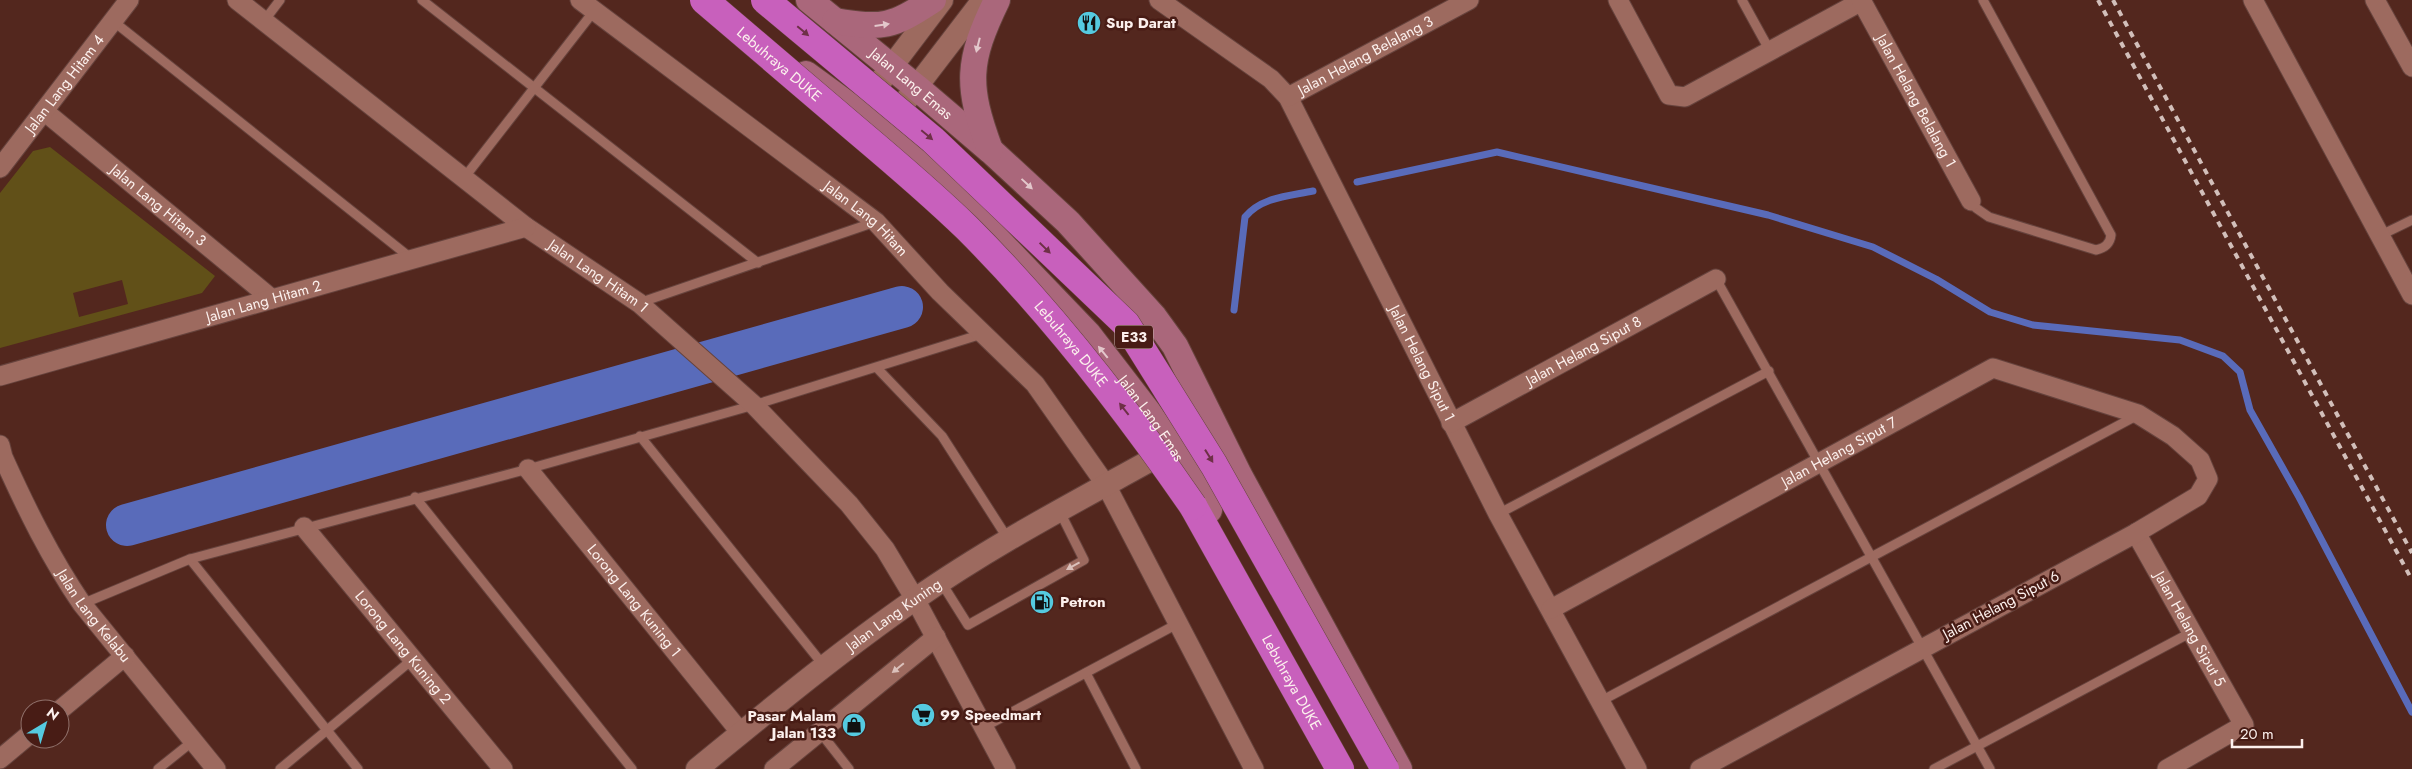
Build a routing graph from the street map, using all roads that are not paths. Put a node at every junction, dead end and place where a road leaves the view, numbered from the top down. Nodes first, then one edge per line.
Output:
1 (129, 0) edge
2 (237, 0) edge
3 (280, 0) edge
4 (422, 0) edge
5 (705, 0) edge
6 (765, 0) edge
7 (809, 0) edge
8 (933, 0) edge
9 (942, 0) edge
10 (983, 0) edge
11 (996, 0) edge
12 (1159, 0) edge
13 (1469, 0) edge
14 (1618, 0) edge
15 (1742, 0) edge
16 (1862, 0) edge
17 (1983, 0) edge
18 (2253, 0) edge
19 (2375, 0) edge
20 (587, 6) edge
21 (113, 21) junction
22 (264, 21) junction
23 (834, 21) junction
24 (1770, 51) junction
25 (891, 67) junction
26 (2412, 67) edge
27 (916, 87) junction
28 (534, 88) junction
29 (1288, 97) junction
30 (858, 110) junction
31 (44, 111) junction
32 (883, 130) junction
33 (991, 151) junction
34 (0, 168) edge
35 (464, 178) junction
36 (1971, 201) joint
37 (2412, 220) edge
38 (876, 222) junction
39 (526, 227) junction
40 (2379, 236) junction
41 (413, 259) junction
42 (758, 263) junction
43 (1108, 269) junction
44 (1716, 279) joint
45 (2412, 295) edge
46 (272, 299) junction
47 (639, 303) junction
48 (982, 334) junction
49 (877, 368) junction
50 (1769, 371) junction
51 (0, 376) edge
52 (748, 400) junction
53 (2138, 414) junction
54 (1451, 423) junction
55 (640, 436) junction
56 (0, 445) edge
57 (1173, 448) junction
58 (1818, 464) junction
59 (528, 469) junction
60 (1106, 485) junction
61 (415, 497) junction
62 (1060, 512) junction
63 (1498, 514) junction
64 (304, 527) junction
65 (2136, 533) junction
66 (1009, 541) junction
67 (1869, 556) junction
68 (190, 559) junction
69 (942, 582) junction
70 (915, 599) junction
71 (82, 604) junction
72 (1551, 609) junction
73 (1179, 623) junction
74 (2190, 633) junction
75 (936, 638) junction
76 (1923, 647) junction
77 (125, 656) junction
78 (413, 660) junction
79 (824, 666) junction
80 (1086, 673) junction
81 (70, 702) edge
82 (1601, 702) junction
83 (984, 727) junction
84 (327, 730) junction
85 (820, 732) junction
86 (741, 733) junction
87 (193, 740) junction
88 (20, 742) edge
89 (1977, 745) junction
90 (0, 759) edge
91 (2174, 767) edge
92 (158, 769) edge
93 (216, 769) edge
94 (280, 769) edge
95 (358, 769) edge
96 (503, 769) edge
97 (632, 769) edge
98 (697, 769) edge
99 (774, 769) edge
100 (849, 769) edge
101 (1006, 769) edge
102 (1136, 769) edge
103 (1254, 769) edge
104 (1340, 769) edge
105 (1352, 769) edge
106 (1385, 769) edge
107 (1399, 769) edge
108 (1637, 769) edge
109 (1700, 769) edge
110 (1934, 769) edge
111 (1990, 769) edge

1 - 21 street, Jalan Lang Hitam 4
2 - 22 street, Jalan Lang Hitam 1
3 - 22 lane
4 - 28 lane
5 - 30 main road, Jalan Lang Emas
104 -> 5 highway, Lebuhraya DUKE, bridge
6 -> 106 highway, E33, bridge
7 - 23 main road, Jalan Lang Emas
23 -> 8 main road
9 - 25 street
10 - 27 street
11 -> 33 main road
12 - 29 street, Jalan Helang Siput 1
13 - 29 street, Jalan Helang Belalang 3
14 - 24 street
15 - 24 lane
16 - 24 street
16 - 36 street, Jalan Helang Belalang 1
17 - 36 lane
18 - 40 street
19 - 26 street
20 - 28 lane
20 - 38 street, Jalan Lang Hitam
21 - 31 street, Jalan Lang Hitam 4
21 - 41 lane
22 - 35 street, Jalan Lang Hitam 1
23 - 25 main road, Jalan Lang Emas
25 - 27 main road, Jalan Lang Emas
25 - 30 street
27 - 32 street
27 - 33 main road, Jalan Lang Emas
28 - 35 lane
28 - 42 lane
29 - 54 street, Jalan Helang Siput 1
30 - 32 main road, Jalan Lang Emas
31 - 34 street, Jalan Lang Hitam 4
31 - 46 street, Jalan Lang Hitam 3
57 -> 32 main road, Jalan Lang Emas
33 -> 43 main road, Jalan Lang Emas
35 - 39 street, Jalan Lang Hitam 1
37 - 40 lane
38 - 42 lane
38 - 48 street, Jalan Lang Hitam
39 - 41 street, Jalan Lang Hitam 2
39 - 47 street, Jalan Lang Hitam 1
40 - 45 street
41 - 46 street, Jalan Lang Hitam 2
42 - 47 lane
43 - 57 main road
43 - 107 main road, Jalan Lang Emas
44 - 50 lane
44 - 54 street, Jalan Helang Siput 8
46 - 51 street, Jalan Lang Hitam 2
47 - 52 street, Jalan Lang Hitam 1
48 - 49 lane
48 - 60 street, Jalan Lang Hitam
49 - 52 lane
49 - 66 lane
50 - 58 lane
50 - 63 lane
52 - 55 lane
52 - 70 street, Jalan Lang Hitam 1
53 - 58 street, Jalan Helang Siput 7
53 - 65 street, Jalan Helang Siput 6
53 - 67 lane
54 - 63 street, Jalan Helang Siput 1
55 - 59 lane
55 - 79 lane
56 - 71 street, Jalan Lang Kelabu
57 - 60 street, Jalan Lang Kuning
57 - 105 main road, Jalan Lang Emas
58 - 67 lane
58 - 72 street, Jalan Helang Siput 7
59 - 61 lane
59 - 86 street, Lorong Lang Kuning 1
60 - 62 street, Jalan Lang Kuning
60 - 73 street
61 - 64 lane
61 - 97 lane
62 - 66 street, Jalan Lang Kuning
62 -> 69 lane
63 - 72 street, Jalan Helang Siput 1
64 - 68 lane
64 - 78 street, Lorong Lang Kuning 2
65 - 74 street, Jalan Helang Siput 5
65 - 76 street, Jalan Helang Siput 6
66 - 69 street, Jalan Lang Kuning
67 - 76 lane
67 - 82 lane
68 - 71 lane
68 - 84 lane
69 - 70 street, Jalan Lang Kuning
70 - 75 street, Jalan Lang Hitam 1
70 - 79 street, Jalan Lang Kuning
71 - 77 street, Jalan Lang Kelabu
72 - 82 street, Jalan Helang Siput 1
73 - 80 lane
73 - 103 street
74 - 89 lane
74 - 91 street, Jalan Helang Siput 5
75 - 83 street, Jalan Lang Hitam 1
75 -> 85 street
76 - 89 lane
76 - 109 street, Jalan Helang Siput 6
77 - 81 street
77 - 87 street, Jalan Lang Kelabu
78 - 84 lane
78 - 96 street, Lorong Lang Kuning 2
79 - 86 street, Jalan Lang Kuning
80 - 83 lane
80 - 102 lane
82 - 108 street, Jalan Helang Siput 1
83 - 101 street, Jalan Lang Hitam 1
84 - 94 lane
84 - 95 lane
85 - 99 street
85 - 100 lane
86 - 98 street, Jalan Lang Kuning
87 - 92 lane
87 - 93 street, Jalan Lang Kelabu
88 - 90 street
89 - 110 lane
89 - 111 lane

